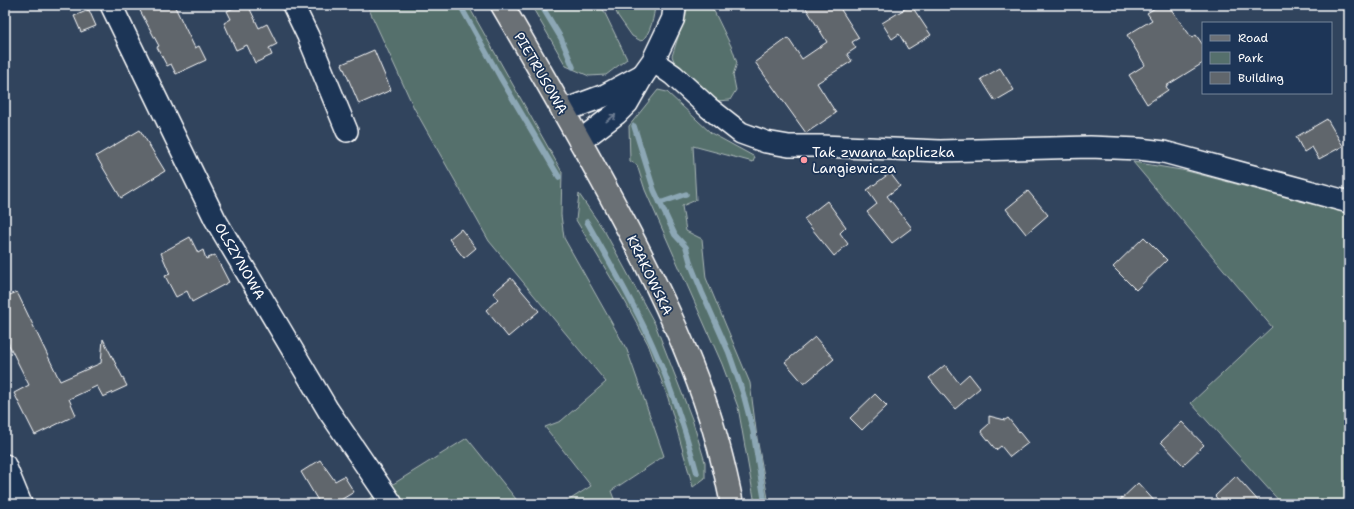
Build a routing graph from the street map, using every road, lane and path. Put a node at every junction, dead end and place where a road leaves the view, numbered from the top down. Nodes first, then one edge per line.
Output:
1 (111, 5) edge
2 (293, 5) edge
3 (502, 5) edge
4 (674, 5) edge
5 (648, 68) junction
6 (563, 111) junction
7 (347, 131) dead end
8 (580, 142) junction
9 (1349, 202) edge
10 (5, 465) edge
11 (21, 504) edge
12 (392, 504) edge
13 (732, 504) edge

1 - 12 street, OLSZYNOWA
2 - 7 street
3 - 6 main road, PIETRUSOWA
4 - 5 street
5 - 6 street
8 -> 5 street
5 - 9 street
6 - 8 main road, PIETRUSOWA
8 - 13 main road, KRAKOWSKA
10 - 11 street

